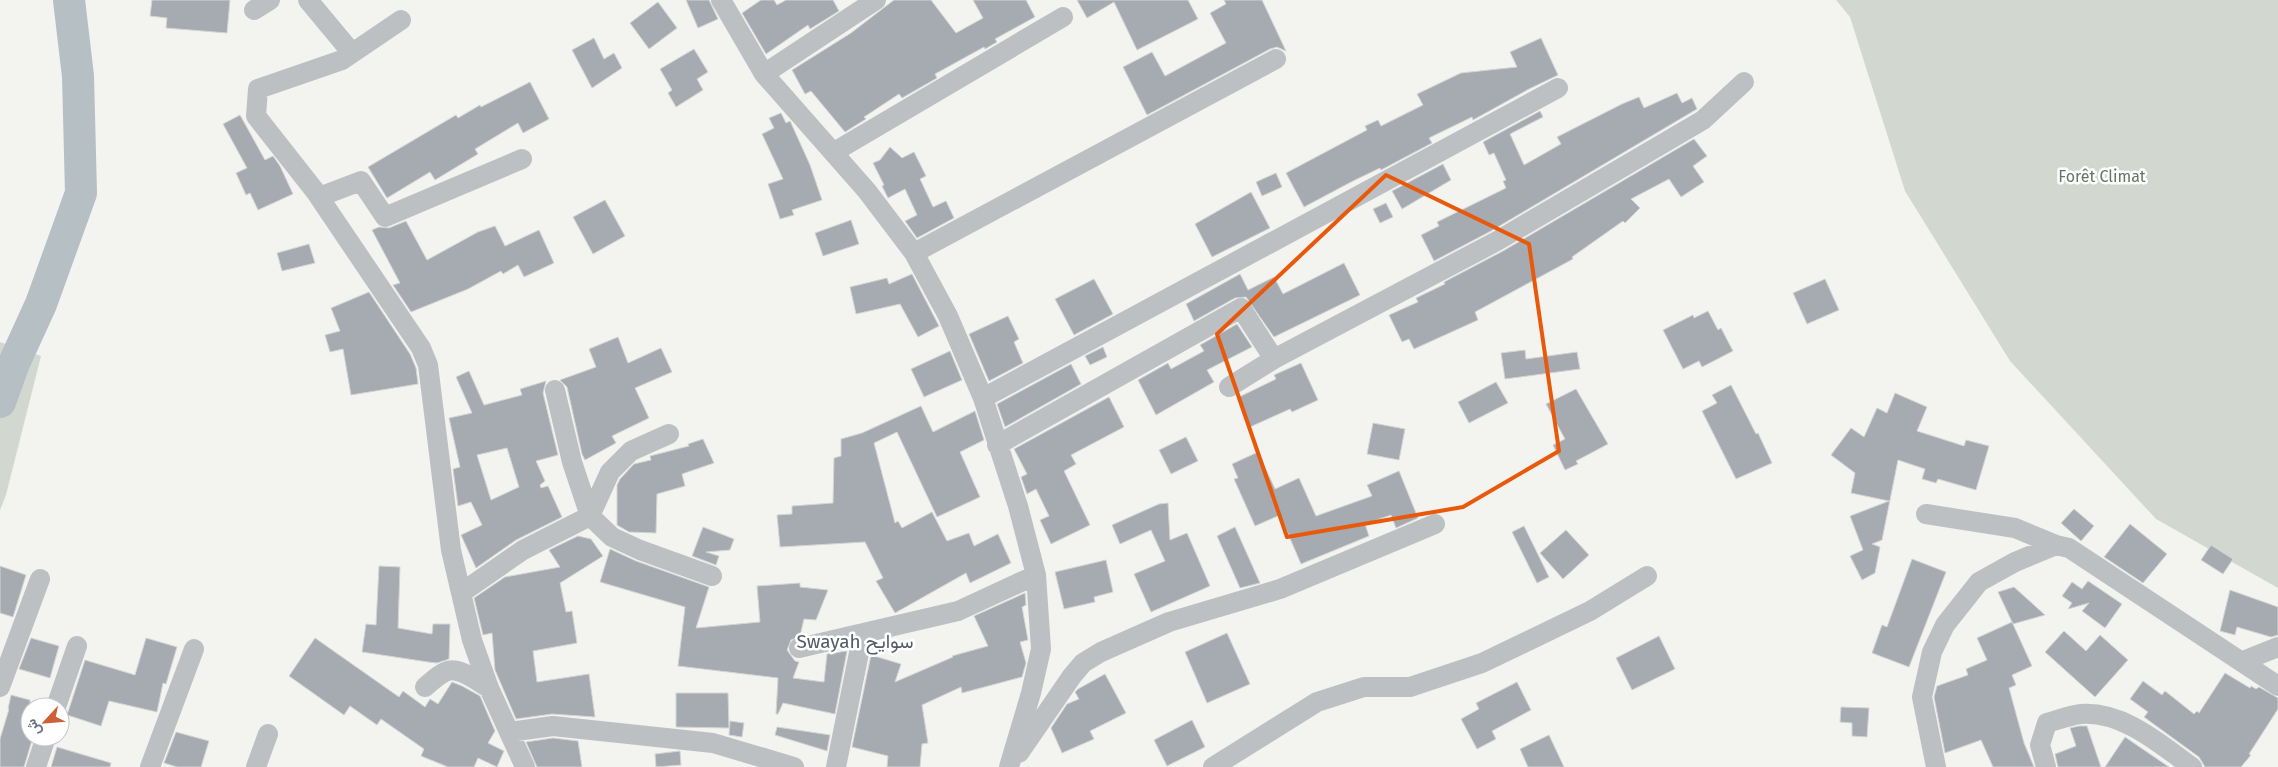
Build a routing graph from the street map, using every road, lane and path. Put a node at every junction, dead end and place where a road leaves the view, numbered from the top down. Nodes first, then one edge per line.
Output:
1 (308, 0) edge
2 (721, 0) edge
3 (876, 0) edge
4 (1063, 17) dead end
5 (401, 20) dead end
6 (352, 53) junction
7 (1276, 59) dead end
8 (764, 74) junction
9 (1744, 82) dead end
10 (1558, 88) dead end
11 (834, 152) junction
12 (522, 159) dead end
13 (320, 197) junction
14 (914, 253) junction
15 (1274, 359) junction
16 (1230, 388) dead end
17 (555, 390) dead end
18 (983, 398) junction
19 (669, 434) dead end
20 (997, 445) junction
21 (1926, 514) dead end
22 (590, 516) junction
23 (1435, 524) dead end
24 (2056, 545) junction
25 (1036, 575) junction
26 (712, 576) dead end
27 (1646, 576) dead end
28 (40, 579) dead end
29 (461, 593) junction
30 (863, 632) junction
31 (77, 646) dead end
32 (2278, 647) edge
33 (799, 648) dead end
34 (194, 649) dead end
35 (2243, 661) junction
36 (2278, 686) edge
37 (0, 687) edge
38 (425, 687) dead end
39 (489, 688) junction
40 (59, 697) edge
41 (509, 732) junction
42 (268, 734) dead end
43 (43, 747) edge
44 (36, 767) edge
45 (150, 767) edge
46 (256, 767) edge
47 (525, 767) edge
48 (794, 767) edge
49 (836, 767) edge
50 (1009, 767) edge
51 (1213, 767) edge
52 (1936, 767) edge
53 (2046, 767) edge
54 (2192, 767) edge

1 - 6 street
2 - 8 street
3 - 8 street
4 - 11 street
5 - 6 street
6 - 13 street
7 - 14 street
8 - 11 street
9 - 15 street
10 - 18 street
11 - 14 street
12 - 13 street
13 - 29 street
14 - 18 street
15 - 16 street
15 - 20 street
17 - 22 street
18 - 20 street
19 - 22 street
20 - 25 street
21 - 24 street
22 - 26 street
22 - 29 street
23 - 50 street
24 - 35 street
24 - 52 street
25 - 30 street
25 - 50 street
27 - 51 street
28 - 37 street
29 - 39 street
30 - 33 street
30 - 49 street
31 - 40 street
32 - 35 street
34 - 45 street
35 - 36 street
38 - 39 street
39 - 41 street
41 - 47 street
41 - 48 street
42 - 46 street
43 - 44 street
53 - 54 street

